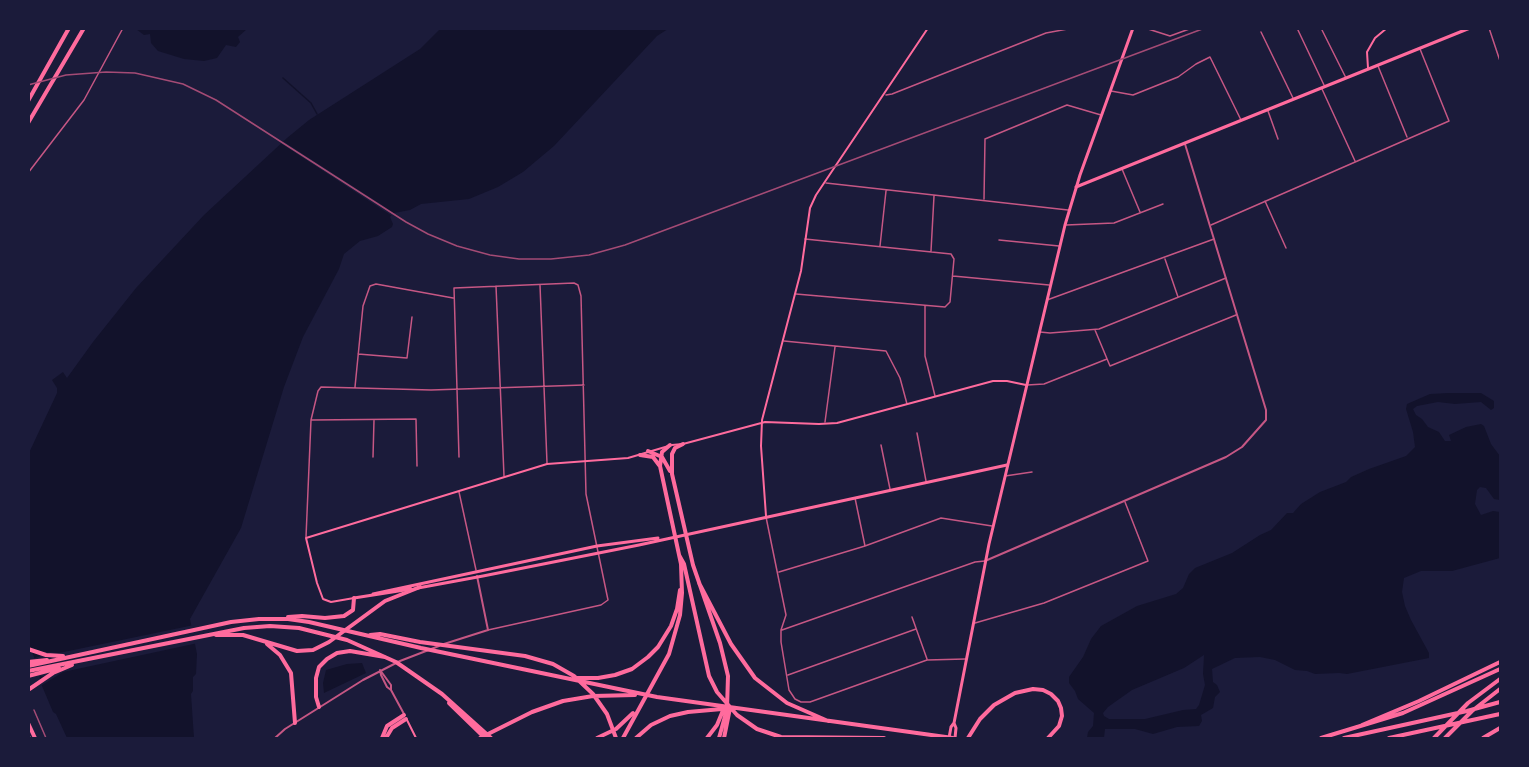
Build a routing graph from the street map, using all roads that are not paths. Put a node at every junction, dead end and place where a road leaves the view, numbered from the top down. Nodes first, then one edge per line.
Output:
1 (69, 28) edge
2 (84, 28) edge
3 (123, 28) edge
4 (928, 28) edge
5 (1074, 28) edge
6 (1133, 28) edge
7 (1145, 28) edge
8 (1192, 28) edge
9 (1297, 28) edge
10 (1322, 28) edge
11 (1387, 28) edge
12 (1470, 28) edge
13 (1489, 28) edge
14 (1261, 32) dead end
15 (1419, 48) junction
16 (1500, 61) edge
17 (1377, 65) junction
18 (1368, 69) junction
19 (1346, 78) junction
20 (1323, 87) junction
21 (1111, 91) junction
22 (884, 94) junction
23 (1293, 99) junction
24 (28, 101) edge
25 (1268, 110) junction
26 (1102, 115) junction
27 (1242, 120) junction
28 (28, 123) edge
29 (1407, 138) junction
30 (1278, 139) dead end
31 (1185, 144) junction
32 (1355, 161) junction
33 (1122, 169) junction
34 (28, 173) edge
35 (825, 183) junction
36 (1076, 187) junction
37 (886, 190) junction
38 (934, 195) junction
39 (984, 200) junction
40 (1265, 200) junction
41 (1163, 204) dead end
42 (1069, 210) junction
43 (1140, 213) junction
44 (1065, 225) junction
45 (1210, 225) junction
46 (805, 239) junction
47 (1215, 239) junction
48 (999, 240) dead end
49 (1060, 246) junction
50 (880, 247) junction
51 (1286, 248) dead end
52 (931, 252) junction
53 (1164, 258) junction
54 (952, 276) junction
55 (1226, 277) junction
56 (540, 284) junction
57 (1050, 285) junction
58 (496, 286) junction
59 (796, 294) junction
60 (1178, 297) junction
61 (454, 298) junction
62 (1047, 300) junction
63 (925, 305) junction
64 (1237, 314) junction
65 (412, 317) dead end
66 (1095, 330) junction
67 (1039, 332) junction
68 (783, 341) junction
69 (835, 346) junction
70 (358, 354) junction
71 (1107, 359) junction
72 (584, 385) junction
73 (1026, 385) junction
74 (544, 386) junction
75 (355, 387) junction
76 (500, 387) junction
77 (457, 389) junction
78 (935, 396) junction
79 (907, 404) junction
80 (374, 419) junction
81 (311, 420) junction
82 (761, 423) junction
83 (825, 424) junction
84 (917, 433) dead end
85 (683, 444) junction
86 (670, 445) junction
87 (881, 445) dead end
88 (648, 451) junction
89 (640, 455) junction
90 (661, 456) junction
91 (373, 457) dead end
92 (459, 457) dead end
93 (586, 461) junction
94 (547, 464) junction
95 (1007, 465) junction
96 (417, 466) dead end
97 (660, 466) junction
98 (1032, 472) dead end
99 (672, 474) junction
100 (1005, 476) junction
101 (504, 477) junction
102 (926, 482) junction
103 (890, 490) junction
104 (459, 491) junction
105 (854, 497) junction
106 (1125, 501) junction
107 (766, 516) junction
108 (993, 526) junction
109 (306, 538) junction
110 (663, 538) junction
111 (597, 546) junction
112 (865, 546) junction
113 (598, 552) junction
114 (679, 555) junction
115 (985, 561) junction
116 (681, 568) junction
117 (476, 571) junction
118 (777, 572) junction
119 (477, 578) junction
120 (698, 582) junction
121 (420, 587) junction
122 (372, 595) junction
123 (354, 598) junction
124 (912, 617) dead end
125 (279, 618) junction
126 (972, 624) junction
127 (916, 628) junction
128 (489, 630) junction
129 (782, 630) junction
130 (368, 635) junction
131 (207, 636) junction
132 (264, 642) junction
133 (28, 649) edge
134 (69, 656) junction
135 (387, 657) junction
136 (965, 659) junction
137 (927, 660) junction
138 (1500, 662) edge
139 (77, 663) junction
140 (28, 666) edge
141 (1500, 669) edge
142 (380, 670) junction
143 (787, 675) junction
144 (29, 676) edge
145 (557, 677) junction
146 (1500, 680) edge
147 (1500, 689) edge
148 (28, 690) edge
149 (657, 697) junction
150 (446, 698) junction
151 (728, 698) junction
152 (1500, 702) edge
153 (640, 706) junction
154 (319, 707) junction
155 (726, 708) junction
156 (1500, 714) edge
157 (405, 717) junction
158 (725, 719) junction
159 (28, 723) edge
160 (295, 723) junction
161 (831, 723) junction
162 (1500, 728) edge
163 (1351, 730) junction
164 (35, 738) edge
165 (275, 738) edge
166 (382, 738) edge
167 (386, 738) edge
168 (416, 738) edge
169 (480, 738) edge
170 (485, 738) edge
171 (491, 738) edge
172 (597, 738) edge
173 (616, 738) edge
174 (623, 738) edge
175 (636, 738) edge
176 (707, 738) edge
177 (719, 738) edge
178 (724, 738) edge
179 (884, 738) edge
180 (950, 738) edge
181 (968, 738) edge
182 (1048, 738) edge
183 (1321, 738) edge
184 (1344, 738) edge
185 (1389, 738) edge
186 (1434, 738) edge
187 (1445, 738) edge
188 (1483, 738) edge

1 - 24 highway
2 - 28 highway
3 - 34 street
4 - 22 main road
5 - 22 street
6 - 21 main road
7 - 8 street
9 - 20 street
10 - 19 street
11 - 18 main road
12 - 15 main road
13 - 16 street
14 - 23 street
15 - 17 main road
15 - 29 street
17 - 18 main road
17 - 29 street
18 - 19 main road
19 - 20 main road
20 - 23 main road
20 - 32 street
21 - 26 main road
21 - 27 street
22 - 35 main road
23 - 25 main road
25 - 27 main road
25 - 30 street
26 - 36 main road
26 - 39 street
27 - 31 main road
29 - 32 street
31 - 33 main road
31 - 45 street
32 - 40 street
33 - 36 main road
33 - 43 street
35 - 37 street
35 - 46 main road
36 - 42 main road
37 - 38 street
37 - 50 street
38 - 39 street
38 - 52 street
39 - 42 street
40 - 45 street
40 - 51 street
41 - 43 street
42 - 44 main road
43 - 44 street
44 - 49 main road
45 - 47 street
46 - 50 street
46 - 59 main road
47 - 53 street
47 - 55 street
48 - 49 street
49 - 57 main road
50 - 52 street
52 - 54 street
53 - 60 street
53 - 62 street
54 - 57 street
54 - 63 street
55 - 60 street
55 - 64 street
56 - 58 street
56 - 72 street
56 - 74 street
57 - 62 main road
58 - 61 street
58 - 76 street
59 - 63 street
59 - 68 main road
60 - 66 street
61 - 70 street
61 - 77 street
62 - 67 main road
63 - 78 street
64 - 71 street
64 - 106 street
65 - 70 street
66 - 67 street
66 - 71 street
67 - 73 main road
68 - 69 street
68 - 82 main road
69 - 79 street
69 - 83 street
70 - 75 street
71 - 73 street
72 - 74 street
72 - 93 street
73 - 78 main road
73 - 95 main road
74 - 76 street
74 - 94 street
75 - 77 street
75 - 81 street
76 - 77 street
76 - 101 street
77 - 92 street
78 - 79 main road
79 - 83 main road
80 - 81 street
80 - 91 street
80 - 96 street
81 - 109 street
82 - 83 main road
82 - 85 main road
82 - 107 main road
84 - 102 street
85 - 86 main road
85 - 99 highway
86 - 88 main road
86 - 90 highway
87 - 103 street
88 - 89 main road
88 - 90 highway
89 - 93 main road
89 - 97 highway
90 - 97 highway
90 - 99 highway
93 - 94 main road
93 - 111 street
94 - 101 main road
95 - 100 main road
95 - 102 main road
97 - 114 highway
98 - 100 street
99 - 120 highway
100 - 108 main road
101 - 104 main road
102 - 103 main road
103 - 105 main road
104 - 109 main road
104 - 117 street
105 - 107 main road
105 - 112 street
106 - 115 street
106 - 126 street
107 - 110 main road
107 - 118 street
108 - 112 street
108 - 115 main road
109 - 123 main road
110 - 111 main road
110 - 113 main road
111 - 113 street
111 - 117 main road
112 - 118 street
113 - 119 main road
113 - 128 street
114 - 116 highway
114 - 179 highway
115 - 126 main road
115 - 129 street
116 - 145 highway
116 - 153 highway
117 - 119 street
117 - 122 main road
118 - 129 street
119 - 121 main road
119 - 128 street
120 - 151 highway
120 - 161 highway
121 - 122 main road
121 - 132 highway
122 - 123 main road
123 - 125 highway
124 - 127 street
125 - 130 highway
125 - 134 highway
126 - 136 main road
127 - 137 street
127 - 143 street
128 - 142 street
129 - 143 street
130 - 145 highway
130 - 173 highway
131 - 132 highway
131 - 135 highway
131 - 139 highway
132 - 160 highway
133 - 134 highway
134 - 140 highway
135 - 150 highway
135 - 154 highway
136 - 137 street
136 - 180 main road
137 - 143 street
138 - 163 highway
139 - 140 highway
139 - 144 highway
139 - 148 highway
141 - 163 highway
142 - 154 street
142 - 157 street
145 - 149 highway
146 - 186 highway
147 - 187 highway
149 - 155 highway
149 - 169 highway
150 - 170 highway
150 - 171 highway
151 - 158 highway
151 - 158 highway
152 - 184 highway
153 - 172 highway
153 - 174 highway
154 - 160 street
155 - 161 highway
155 - 175 highway
156 - 185 highway
157 - 166 highway
157 - 167 highway
157 - 168 main road
158 - 176 highway
158 - 177 highway
158 - 178 highway
159 - 164 highway
160 - 165 street
161 - 180 highway
162 - 188 highway
163 - 183 highway
181 - 182 highway

